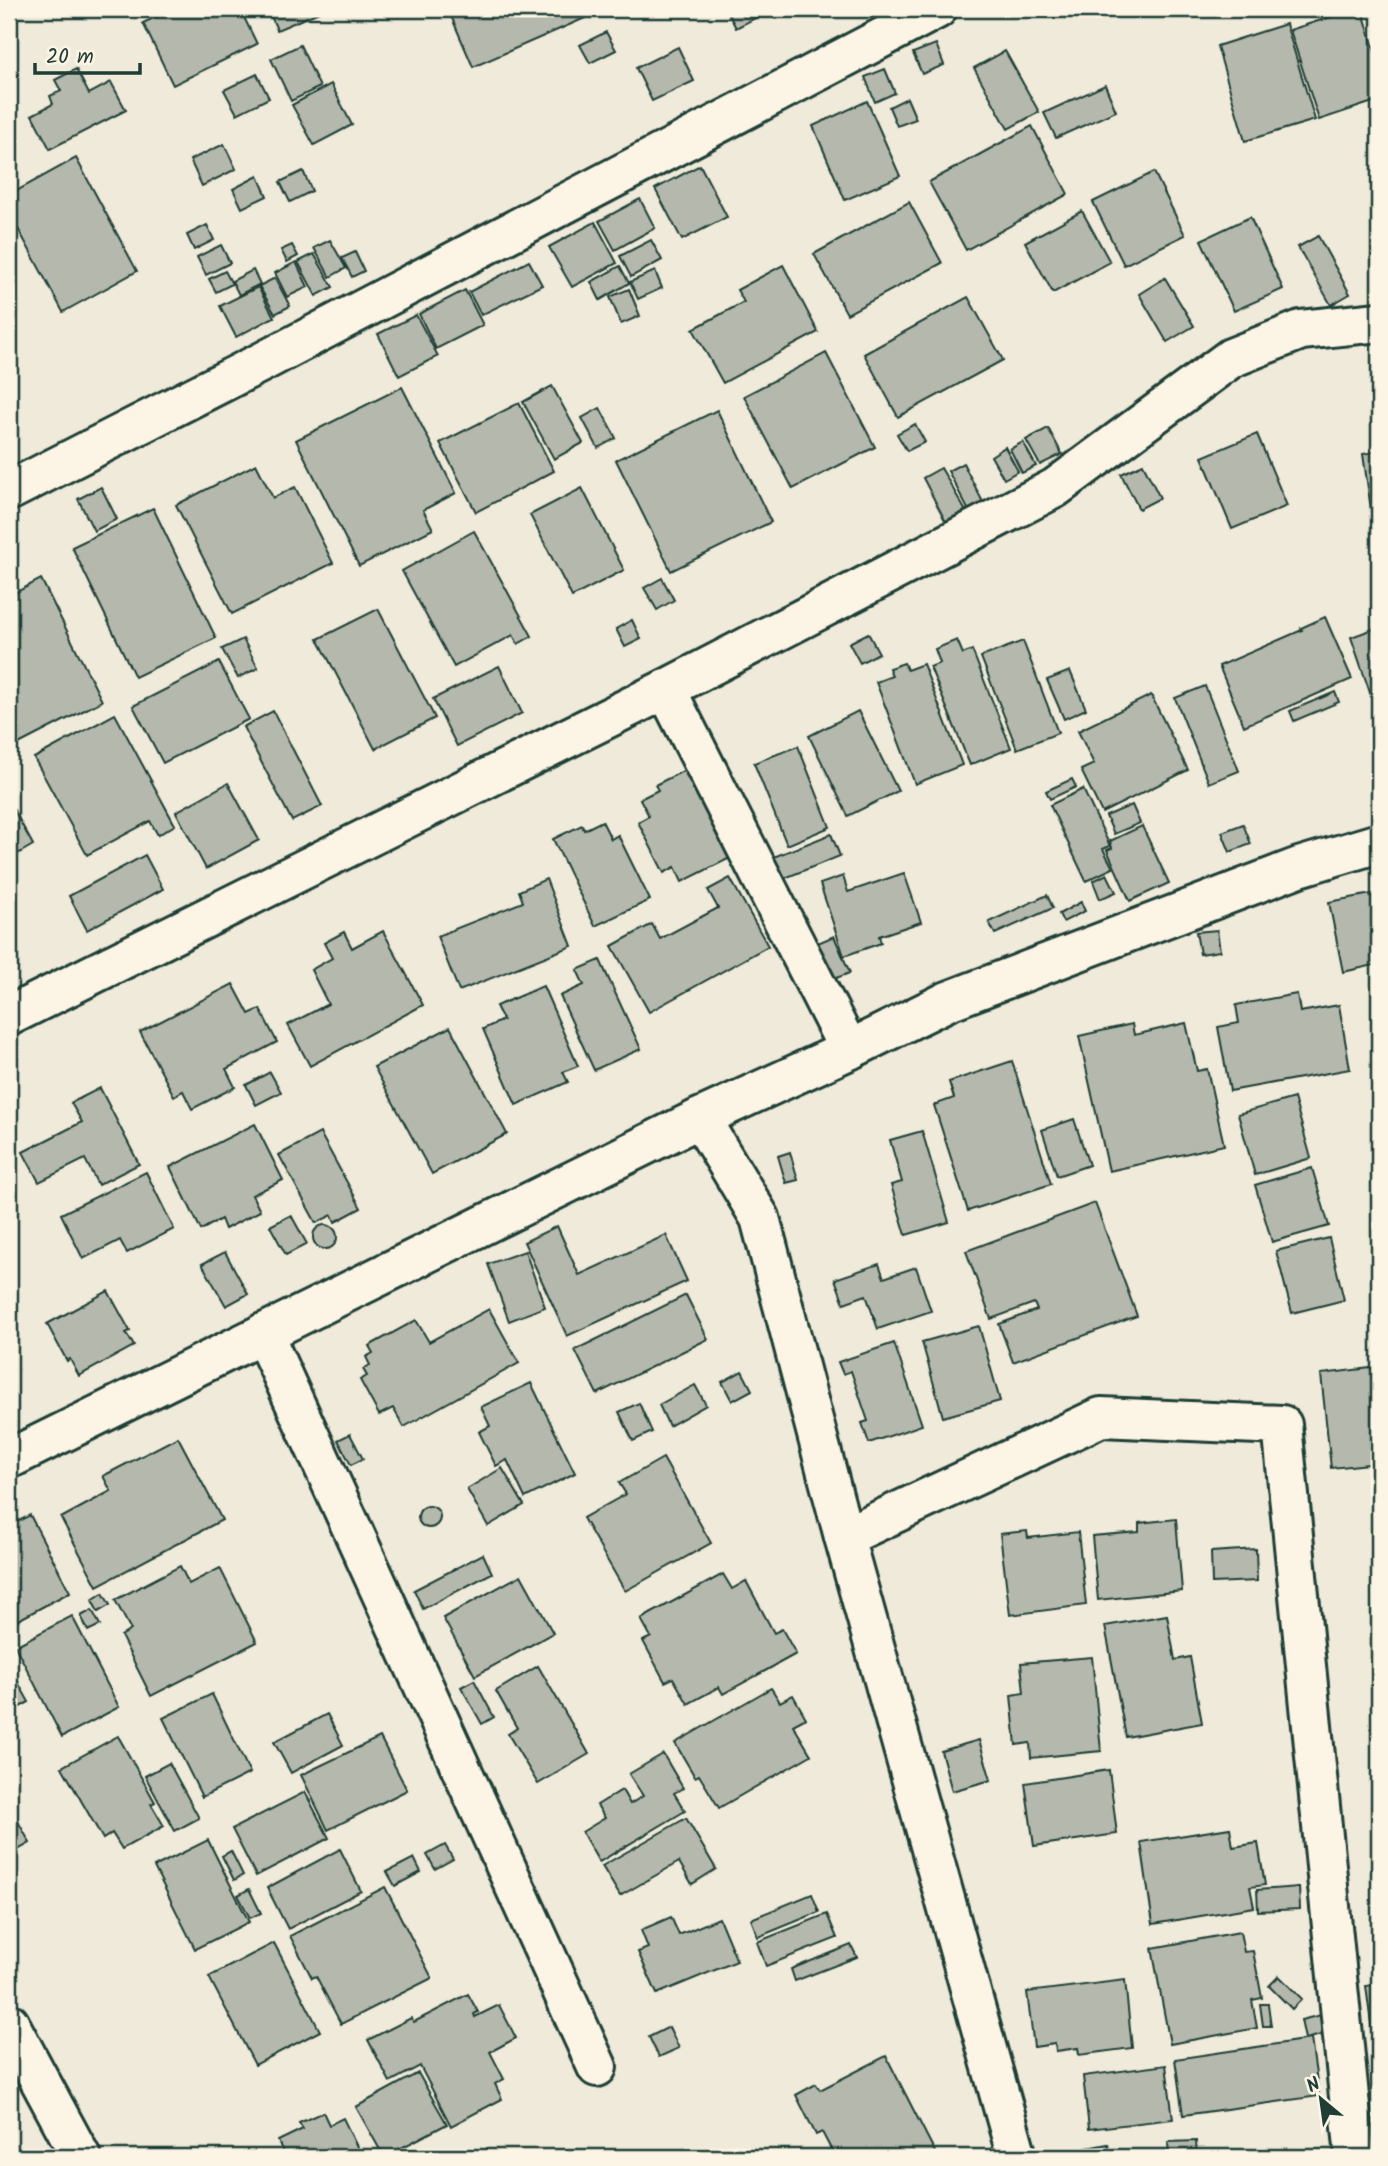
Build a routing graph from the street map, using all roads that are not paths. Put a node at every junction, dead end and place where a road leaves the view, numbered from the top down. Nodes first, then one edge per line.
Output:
1 (937, 9) edge
2 (1379, 322) edge
3 (9, 491) edge
4 (666, 689) junction
5 (1379, 842) edge
6 (9, 1016) edge
7 (849, 1050) junction
8 (700, 1118) junction
9 (262, 1333) junction
10 (9, 1459) edge
11 (844, 1537) junction
12 (9, 2024) edge
13 (597, 2067) dead end
14 (81, 2157) edge
15 (1017, 2157) edge
16 (1355, 2157) edge

1 - 3 street
2 - 4 street
4 - 6 street
4 - 7 street
5 - 7 street
7 - 8 street
8 - 9 street
8 - 11 street
9 - 10 street
9 - 13 street
11 - 15 street
11 - 16 street
12 - 14 street

